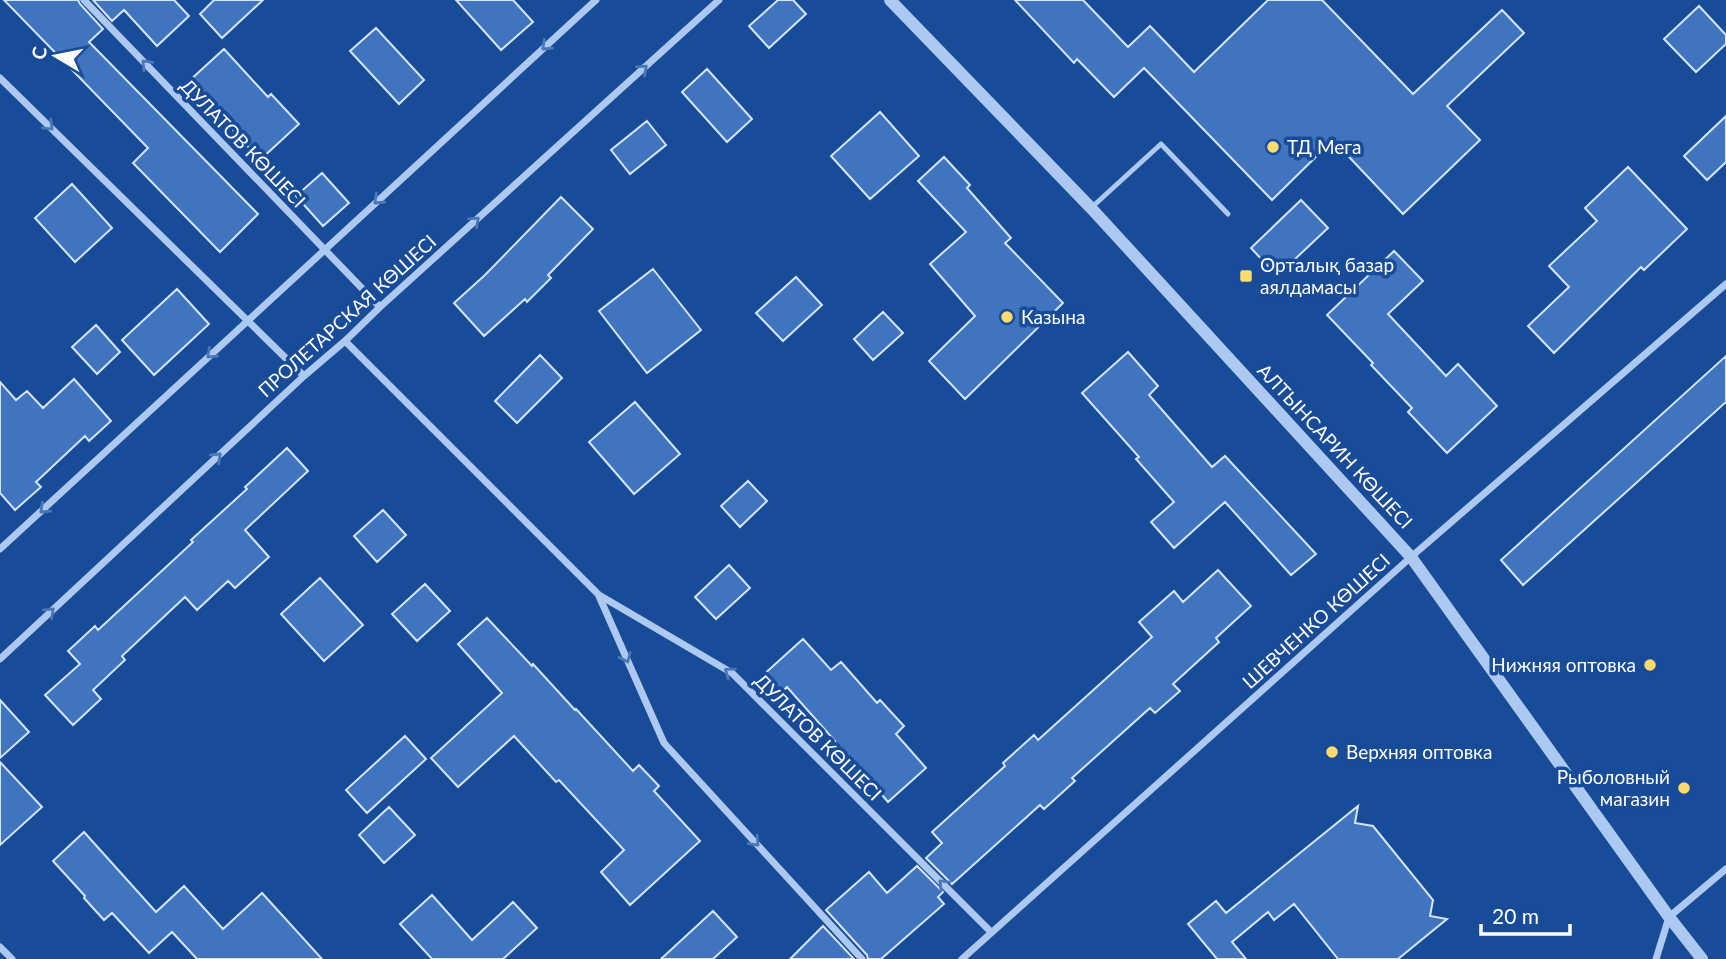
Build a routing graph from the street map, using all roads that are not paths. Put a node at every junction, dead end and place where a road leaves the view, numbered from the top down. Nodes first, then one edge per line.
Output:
1 (84, 0) edge
2 (596, 0) edge
3 (719, 0) edge
4 (890, 0) edge
5 (0, 78) edge
6 (1091, 208) junction
7 (1228, 214) dead end
8 (325, 250) junction
9 (1726, 284) edge
10 (380, 307) junction
11 (247, 320) junction
12 (345, 341) junction
13 (304, 376) junction
14 (0, 549) edge
15 (1411, 557) junction
16 (599, 595) junction
17 (0, 659) edge
18 (1726, 869) edge
19 (1669, 917) junction
20 (991, 932) junction
21 (0, 947) edge
22 (12, 959) edge
23 (862, 959) edge
24 (962, 959) edge
25 (1656, 959) edge
26 (1702, 959) edge

8 -> 1 street, ДУЛАТОВ КӨШЕСІ
2 -> 8 street
10 -> 3 street, ПРОЛЕТАРСКАЯ КӨШЕСІ
4 - 6 street, АЛТЫНСАРИН КӨШЕСІ
5 -> 11 street
6 - 7 lane
6 - 15 street, АЛТЫНСАРИН КӨШЕСІ
8 - 10 street, ДУЛАТОВ КӨШЕСІ
8 - 11 street
9 - 15 street, ШЕВЧЕНКО КӨШЕСІ
10 - 12 street, ПРОЛЕТАРСКАЯ КӨШЕСІ
11 - 13 street
11 -> 14 street
12 - 13 street, ПРОЛЕТАРСКАЯ КӨШЕСІ
12 - 16 street, ДУЛАТОВ КӨШЕСІ
17 -> 13 street, ПРОЛЕТАРСКАЯ КӨШЕСІ
15 - 19 street, АЛТЫНСАРИН КӨШЕСІ
15 - 20 street, ШЕВЧЕНКО КӨШЕСІ
20 -> 16 street, ДУЛАТОВ КӨШЕСІ
16 -> 23 street, ДУЛАТОВ КӨШЕСІ
18 - 19 street
19 - 25 street
19 - 26 street, АЛТЫНСАРИН КӨШЕСІ
20 - 24 street, ШЕВЧЕНКО КӨШЕСІ
21 - 22 street

